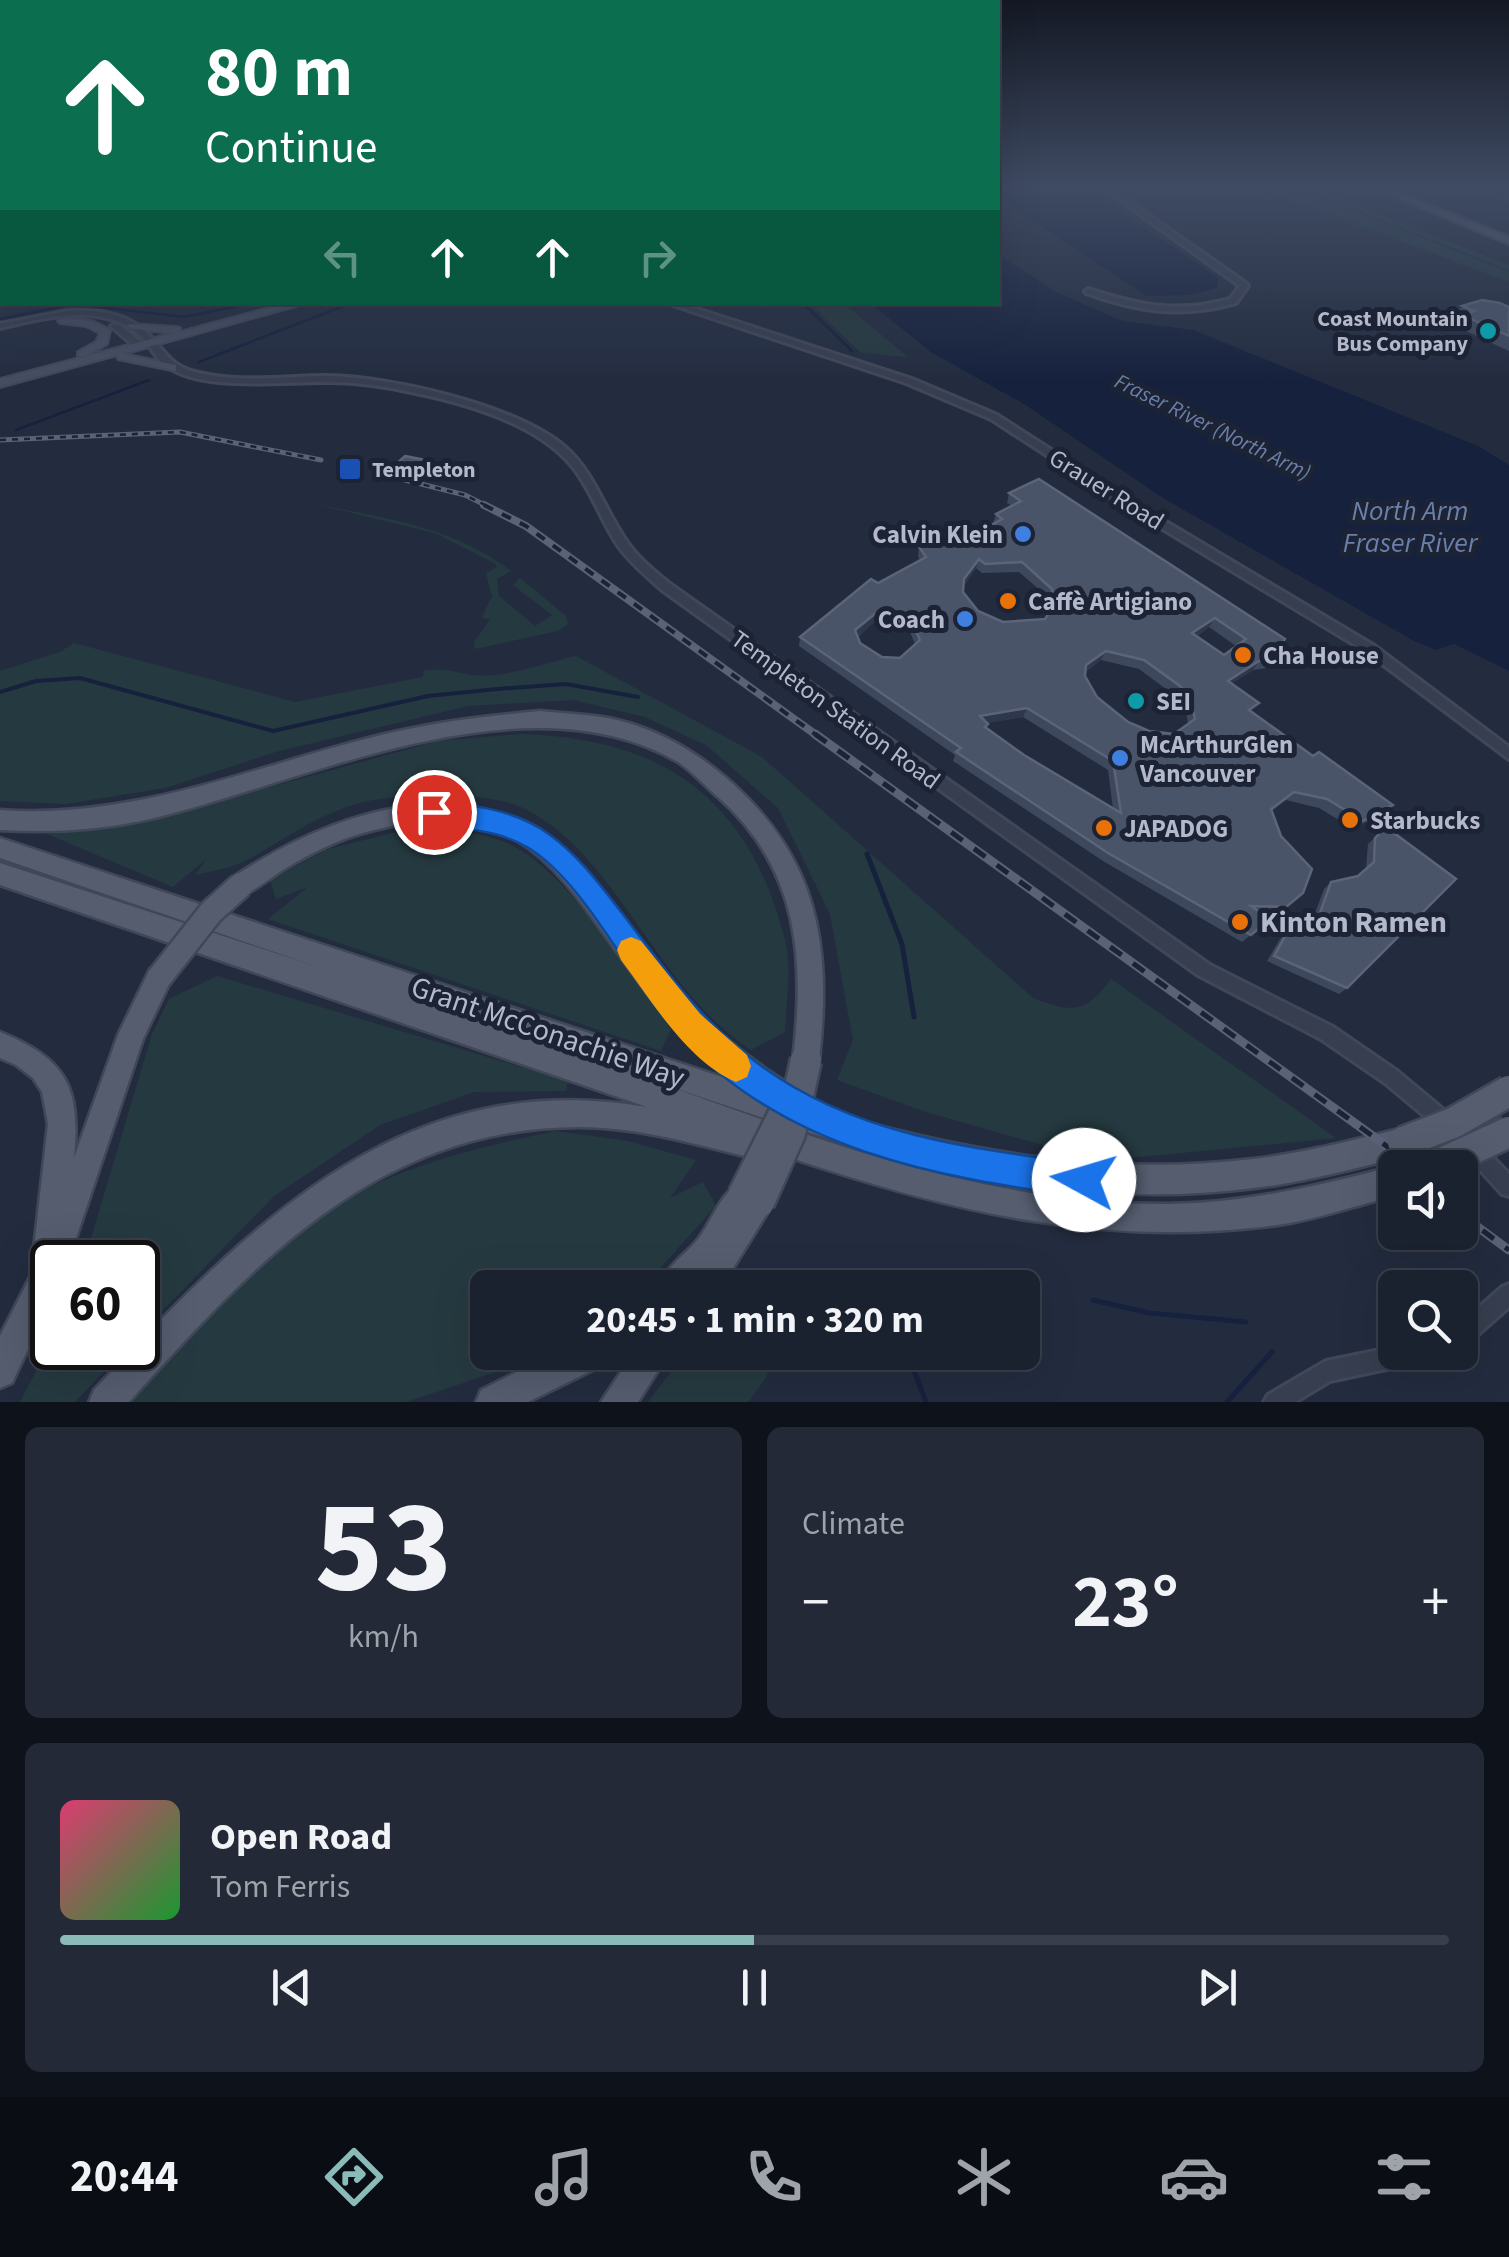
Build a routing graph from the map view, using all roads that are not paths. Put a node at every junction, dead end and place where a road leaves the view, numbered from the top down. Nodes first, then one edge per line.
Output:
1 (1194, 250) edge
2 (1089, 290) dead end
3 (280, 305) edge
4 (293, 305) edge
5 (676, 305) edge
6 (64, 321) junction
7 (216, 323) junction
8 (133, 326) junction
9 (0, 330) edge
10 (143, 342) junction
11 (96, 357) junction
12 (69, 358) junction
13 (172, 368) junction
14 (0, 380) edge
15 (1509, 754) edge
16 (0, 820) edge
17 (0, 848) edge
18 (0, 874) edge
19 (0, 1046) edge
20 (1509, 1091) edge
21 (1509, 1132) edge
22 (861, 1137) junction
23 (1470, 1150) edge
24 (834, 1162) junction
25 (1378, 1185) edge
26 (1509, 1186) edge
27 (751, 1199) junction
28 (54, 1240) edge
29 (61, 1240) edge
30 (690, 1270) edge
31 (712, 1270) edge
32 (1509, 1294) edge
33 (30, 1310) edge
34 (1478, 1321) edge
35 (1378, 1361) edge
36 (558, 1370) edge
37 (641, 1370) edge
38 (0, 1371) edge
39 (106, 1402) edge
40 (493, 1402) edge
41 (618, 1402) edge
42 (1275, 1402) edge

1 - 2 street
3 - 7 street
4 - 10 street
5 - 15 street, Grauer Road
6 - 9 street
6 - 10 street
6 - 12 street
7 - 8 street
7 - 10 street
8 - 9 street
8 - 10 street
10 - 11 street
10 - 12 street
10 - 13 street
11 - 13 street
11 - 14 street
12 - 14 street
13 - 26 street, Templeton Station Road
16 - 27 main road, bridge
17 - 22 main road, Grant McConachie Way
18 - 24 main road, Grant McConachie Way
19 - 28 main road
20 - 22 main road, Grant McConachie Way, bridge
21 - 23 main road, bridge
22 - 29 main road, bridge
24 - 25 main road, Grant McConachie Way
24 - 39 main road
27 - 30 main road
27 - 31 main road
32 - 34 street
33 - 38 main road
35 - 42 street
36 - 40 main road
37 - 41 main road

